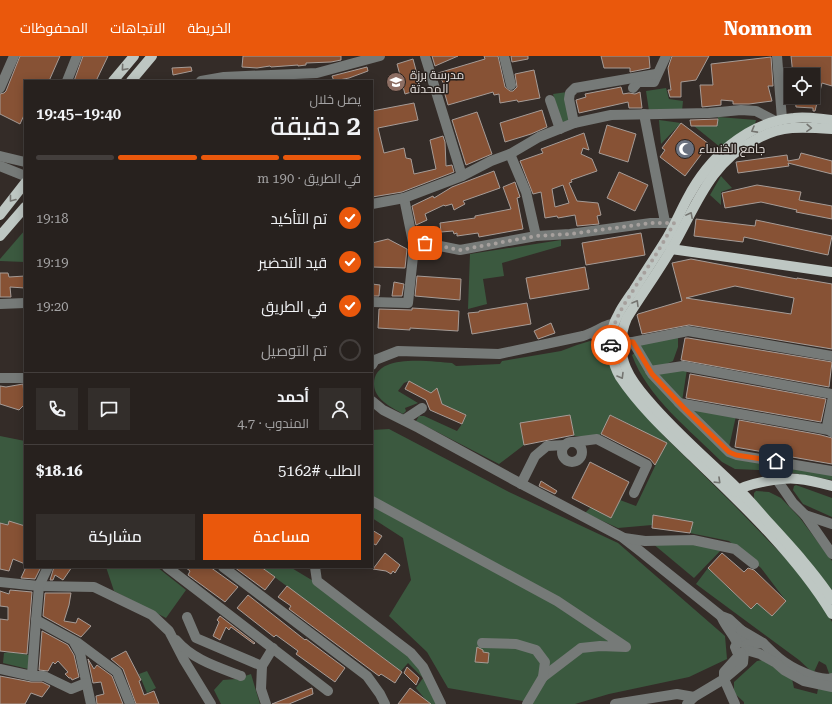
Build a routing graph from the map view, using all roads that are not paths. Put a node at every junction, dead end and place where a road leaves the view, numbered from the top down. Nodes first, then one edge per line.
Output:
1 (14, 56) edge
2 (77, 56) edge
3 (134, 56) edge
4 (152, 56) edge
5 (380, 56) edge
6 (425, 56) edge
7 (504, 56) edge
8 (666, 56) edge
9 (777, 56) edge
10 (656, 74) junction
11 (67, 80) edge
12 (114, 80) edge
13 (132, 80) edge
14 (207, 80) edge
15 (511, 84) dead end
16 (0, 88) edge
17 (633, 88) dead end
18 (550, 100) dead end
19 (644, 114) junction
20 (779, 120) junction
21 (832, 120) edge
22 (574, 123) junction
23 (560, 129) junction
24 (832, 129) edge
25 (510, 154) junction
26 (0, 156) edge
27 (24, 162) edge
28 (0, 166) edge
29 (24, 176) edge
30 (462, 176) junction
31 (24, 184) edge
32 (404, 198) junction
33 (373, 204) edge
34 (24, 208) edge
35 (0, 215) edge
36 (670, 223) junction
37 (0, 236) edge
38 (536, 236) junction
39 (668, 246) junction
40 (414, 247) junction
41 (832, 272) edge
42 (373, 302) edge
43 (24, 303) edge
44 (0, 304) edge
45 (614, 323) junction
46 (625, 323) junction
47 (592, 333) junction
48 (633, 342) junction
49 (618, 346) junction
50 (832, 356) edge
51 (373, 364) edge
52 (650, 371) junction
53 (0, 378) edge
54 (24, 378) edge
55 (832, 394) edge
56 (832, 401) edge
57 (373, 402) edge
58 (679, 403) junction
59 (422, 408) dead end
60 (404, 420) junction
61 (831, 431) edge
62 (832, 471) edge
63 (777, 480) junction
64 (521, 484) junction
65 (832, 486) edge
66 (735, 492) junction
67 (634, 493) dead end
68 (373, 502) edge
69 (805, 515) junction
70 (832, 524) edge
71 (622, 537) junction
72 (832, 554) edge
73 (754, 564) dead end
74 (48, 568) edge
75 (168, 568) edge
76 (224, 568) edge
77 (315, 568) edge
78 (0, 582) edge
79 (39, 586) junction
80 (832, 599) edge
81 (832, 614) edge
82 (721, 616) junction
83 (187, 618) dead end
84 (36, 620) junction
85 (741, 630) junction
86 (169, 631) junction
87 (74, 642) junction
88 (763, 642) junction
89 (482, 643) dead end
90 (273, 648) junction
91 (742, 648) junction
92 (262, 666) junction
93 (0, 669) edge
94 (32, 676) junction
95 (241, 676) dead end
96 (543, 677) junction
97 (724, 680) junction
98 (86, 683) junction
99 (830, 683) edge
100 (328, 691) dead end
101 (383, 700) edge
102 (690, 701) edge
103 (91, 704) edge
104 (130, 704) edge
105 (210, 704) edge
106 (266, 704) edge
107 (374, 704) edge
108 (441, 704) edge
109 (527, 704) edge
110 (615, 704) edge
111 (735, 704) edge

1 - 16 street
2 - 11 street
3 -> 12 main road
4 - 13 main road
5 - 14 street
6 - 30 street
7 - 15 street
8 - 10 street
9 - 20 street
10 - 17 street
10 - 22 street
18 - 23 street
19 - 20 street
19 - 22 street
19 - 36 street
20 - 21 main road
20 -> 36 main road
22 - 23 street
23 - 25 street
39 -> 24 main road
25 - 30 street
25 - 38 street
26 - 27 street
28 - 29 street
30 - 32 street
31 -> 35 main road
32 - 33 street
32 - 40 street
34 - 37 main road
36 - 38 street
36 - 39 main road
38 - 40 street
39 - 41 main road
39 - 45 main road
46 -> 39 main road
40 - 42 street
43 - 44 street
45 - 46 street
45 - 47 street
45 - 49 main road
46 - 49 main road
47 - 49 street
47 - 51 street
48 - 49 street
48 - 50 street
48 - 52 street
49 - 66 main road
52 - 55 street
52 - 58 street
53 - 54 street
56 - 61 street
57 - 60 street
58 - 61 street
58 - 62 street
59 - 60 street
60 - 64 street
63 - 65 main road
63 - 66 main road
63 - 69 street
64 - 67 street
64 - 71 street
66 - 80 main road
66 - 81 main road
68 - 96 street
69 - 70 street
69 - 72 street
71 - 73 street
71 - 82 street
74 - 79 street
75 - 90 street
76 - 101 street
77 - 108 street
78 - 79 street
79 - 84 street
79 - 86 street
82 - 85 street
82 - 91 street
83 - 92 street
84 - 87 street
84 - 94 street
85 - 88 street
85 - 91 street
86 - 95 street
86 - 105 street
87 - 98 street
87 - 104 street
88 - 91 street
88 - 99 street
89 - 96 street
90 - 92 street
90 - 100 street
91 - 97 street
91 - 99 street
92 - 106 street
93 - 94 street
94 - 98 street
96 - 109 street
97 - 102 street
97 - 111 street
98 - 103 street
101 - 107 street
102 - 110 street

